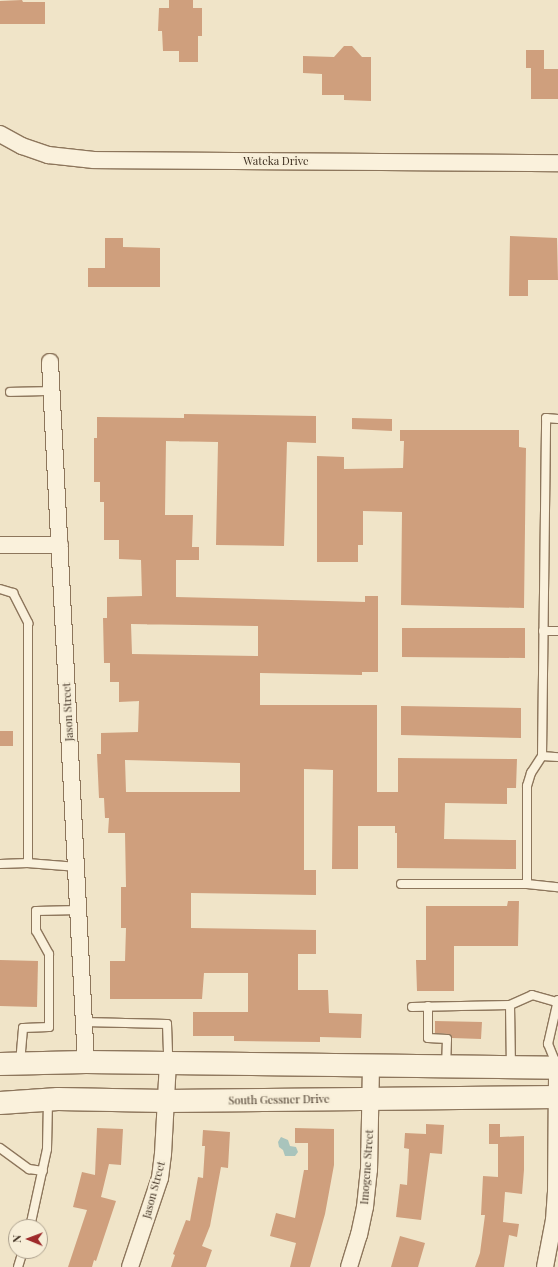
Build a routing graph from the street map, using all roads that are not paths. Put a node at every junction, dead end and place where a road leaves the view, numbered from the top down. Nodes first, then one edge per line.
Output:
1 (0, 134) edge
2 (558, 162) edge
3 (50, 362) dead end
4 (52, 391) junction
5 (10, 392) dead end
6 (558, 419) edge
7 (0, 545) edge
8 (60, 545) junction
9 (0, 589) edge
10 (544, 631) junction
11 (558, 631) edge
12 (542, 756) junction
13 (558, 758) edge
14 (28, 863) junction
15 (0, 864) edge
16 (77, 867) junction
17 (401, 884) dead end
18 (527, 884) junction
19 (558, 887) edge
20 (79, 910) junction
21 (557, 1001) edge
22 (510, 1005) junction
23 (412, 1006) dead end
24 (428, 1006) junction
25 (84, 1022) junction
26 (86, 1062) junction
27 (10, 1064) edge
28 (168, 1064) junction
29 (371, 1065) junction
30 (446, 1066) junction
31 (511, 1067) junction
32 (558, 1067) edge
33 (558, 1097) edge
34 (48, 1099) junction
35 (370, 1099) junction
36 (166, 1101) junction
37 (0, 1103) edge
38 (0, 1148) edge
39 (43, 1171) junction
40 (32, 1219) edge
41 (130, 1267) edge
42 (349, 1267) edge
43 (545, 1267) edge

1 - 2 street, Wateka Drive
3 - 4 street, Jason Street
4 - 5 lane
4 - 8 street, Jason Street
6 - 10 lane
7 - 8 street
8 - 16 street, Jason Street
9 - 14 lane
10 - 11 lane
10 - 12 lane
12 - 13 lane
12 - 18 lane
14 - 15 lane
14 - 16 lane
16 - 20 street, Jason Street
17 - 18 lane
18 - 19 lane
20 - 25 street, Jason Street
20 - 27 lane
21 - 22 lane
21 - 32 lane
22 - 24 lane
22 - 31 lane
23 - 24 lane
24 - 30 lane
25 - 26 street, Jason Street
25 - 28 lane
26 - 27 main road
26 - 28 main road
28 - 29 main road
28 - 36 street, Jason Street
29 - 30 main road
29 - 35 street, Imogene Street
30 - 31 main road
31 - 32 main road
32 - 33 street
33 - 35 main road, South Gessner Drive
33 - 43 street
34 - 36 main road, South Gessner Drive
34 - 37 main road, South Gessner Drive
34 - 39 lane
35 - 36 main road, South Gessner Drive
35 - 42 street, Imogene Street
36 - 41 street, Jason Street
38 - 39 lane
39 - 40 lane

